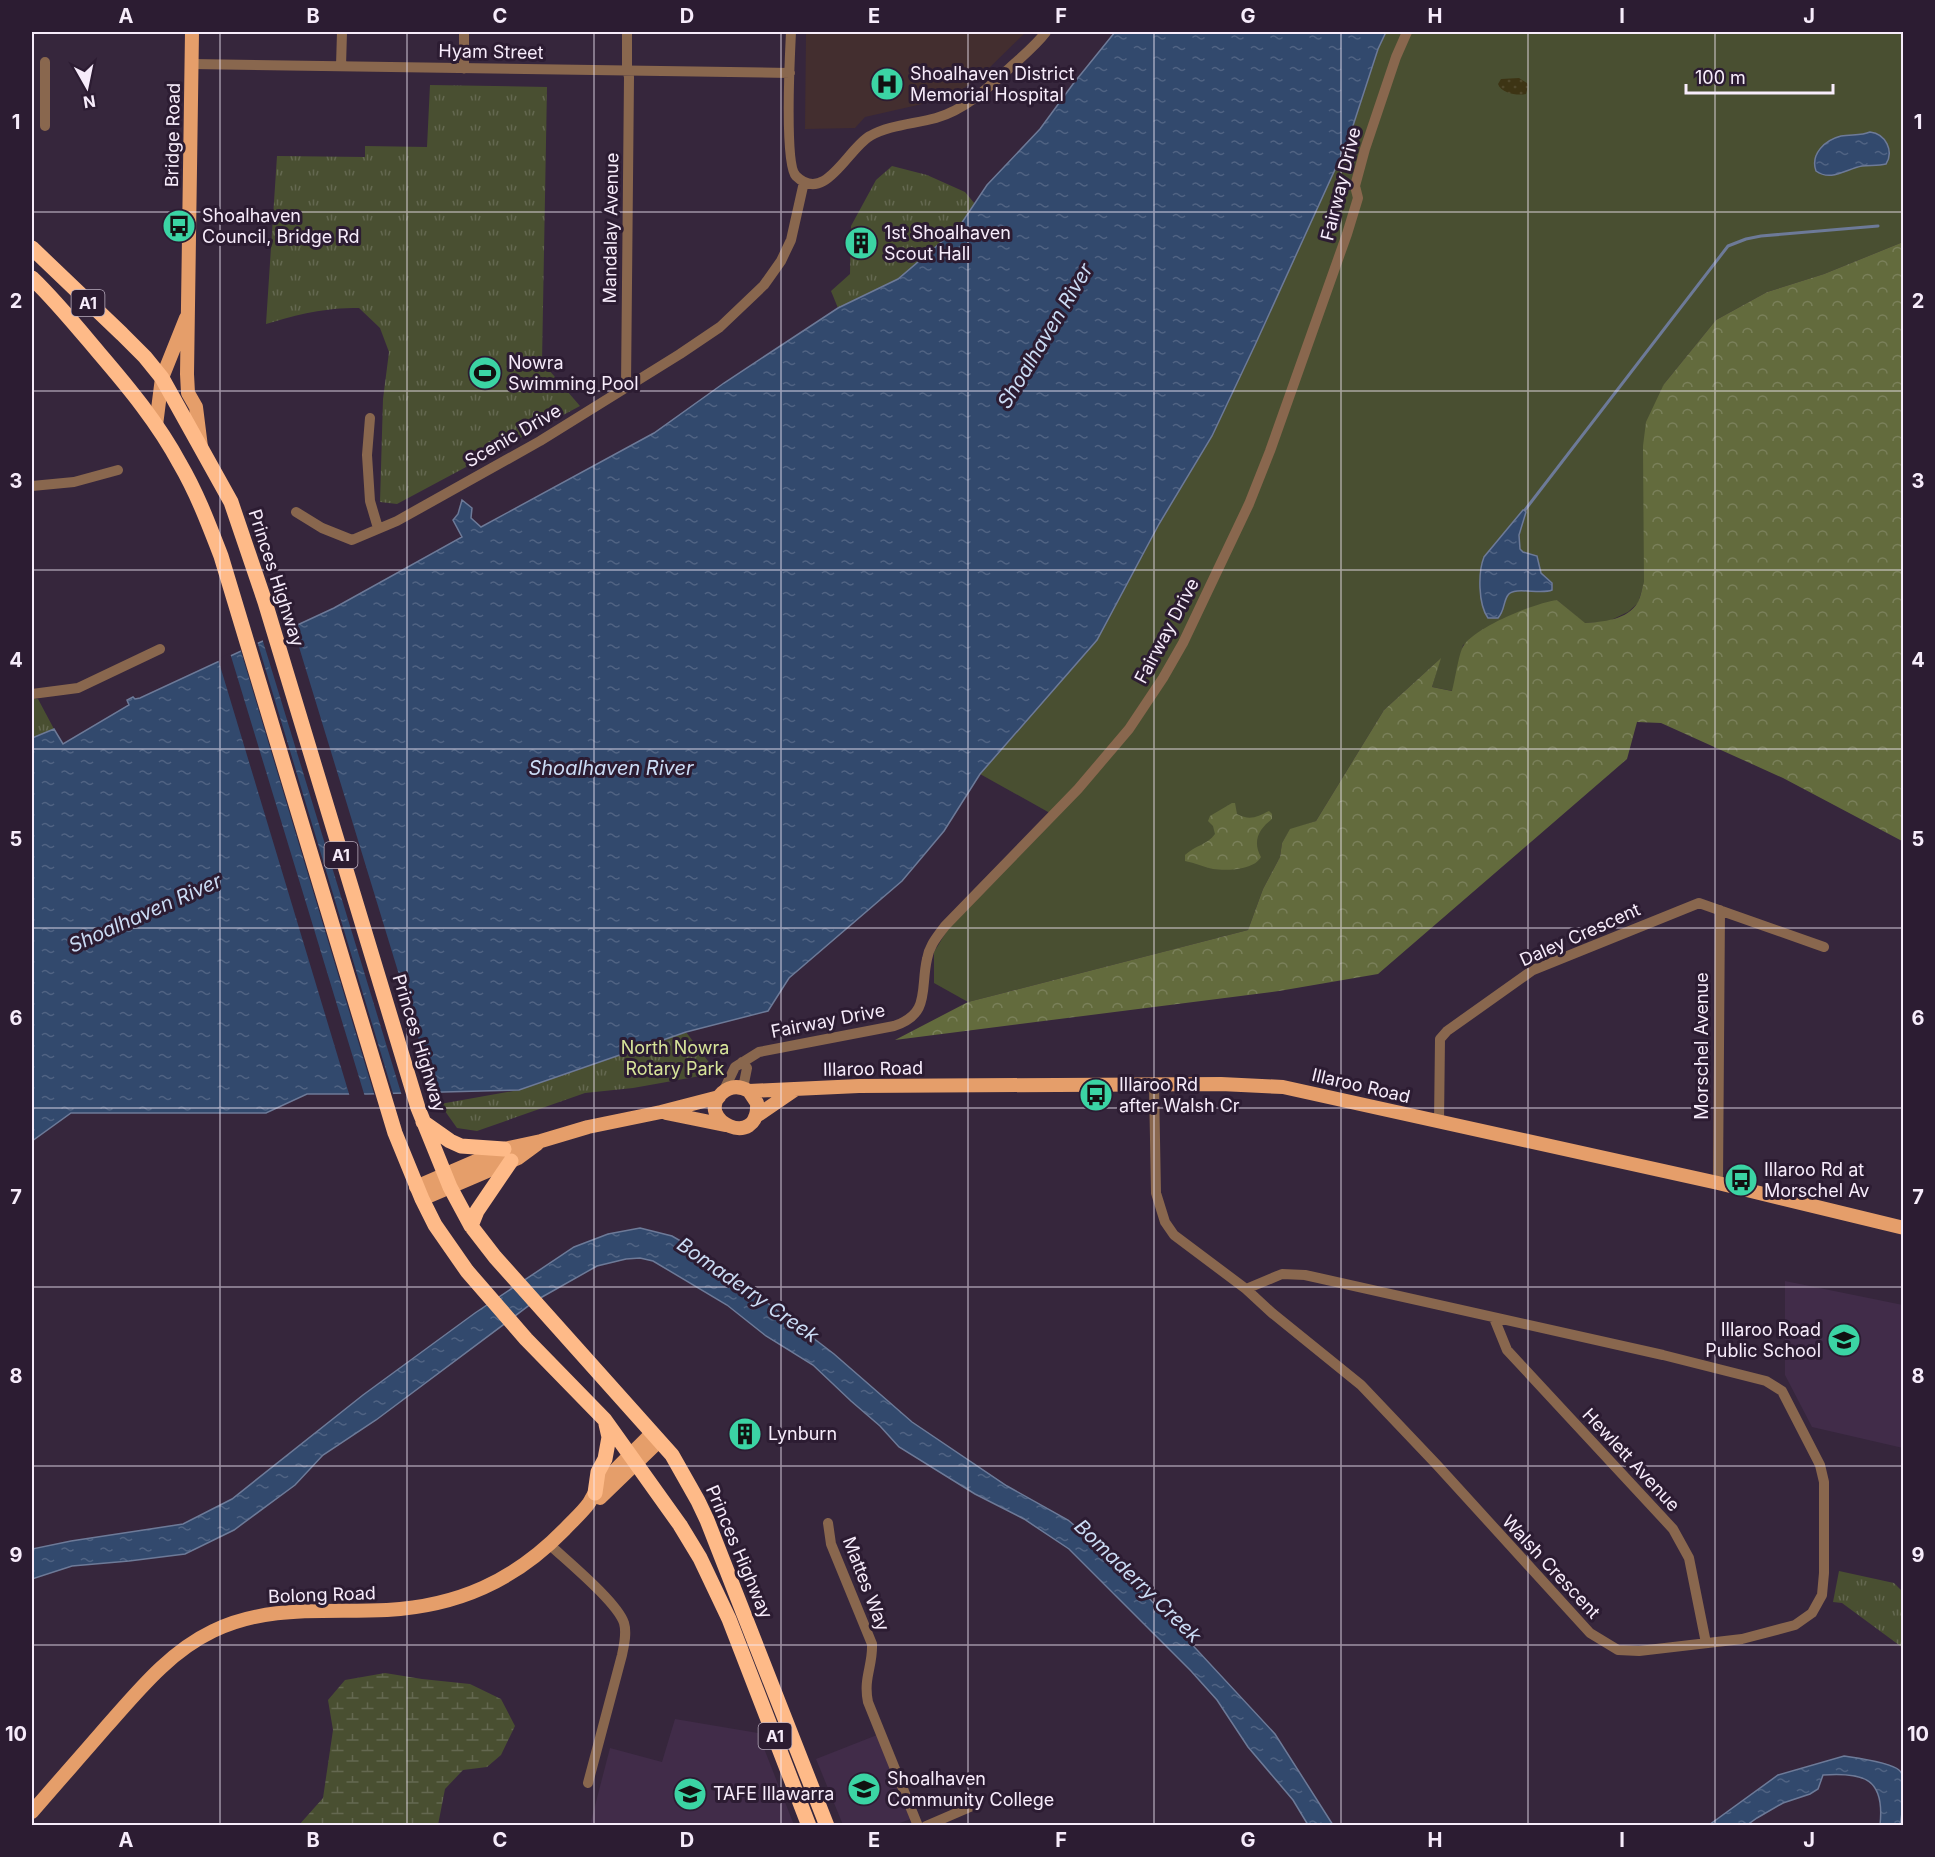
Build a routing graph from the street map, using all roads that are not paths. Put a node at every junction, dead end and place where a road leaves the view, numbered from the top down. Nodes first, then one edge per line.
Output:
1 (192, 32) edge
2 (342, 32) edge
3 (464, 32) edge
4 (627, 32) edge
5 (790, 32) edge
6 (1046, 32) edge
7 (1407, 32) edge
8 (45, 62) dead end
9 (192, 64) junction
10 (341, 66) junction
11 (464, 69) junction
12 (627, 69) junction
13 (790, 73) junction
14 (45, 126) dead end
15 (804, 182) junction
16 (32, 248) edge
17 (32, 278) edge
18 (188, 311) junction
19 (162, 378) junction
20 (626, 387) junction
21 (370, 418) dead end
22 (156, 425) junction
23 (201, 447) junction
24 (117, 470) dead end
25 (32, 486) edge
26 (296, 512) dead end
27 (378, 528) junction
28 (160, 649) dead end
29 (32, 694) edge
30 (1720, 910) junction
31 (1824, 947) dead end
32 (742, 1062) junction
33 (1154, 1085) junction
34 (798, 1088) junction
35 (746, 1089) junction
36 (721, 1094) junction
37 (661, 1113) junction
38 (420, 1115) junction
39 (755, 1117) junction
40 (1439, 1122) junction
41 (725, 1125) junction
42 (508, 1155) junction
43 (447, 1180) junction
44 (1718, 1183) junction
45 (419, 1193) junction
46 (471, 1227) junction
47 (1904, 1228) edge
48 (1246, 1289) junction
49 (1494, 1318) junction
50 (605, 1420) junction
51 (656, 1437) junction
52 (633, 1460) junction
53 (591, 1499) junction
54 (828, 1523) dead end
55 (550, 1545) junction
56 (1706, 1643) junction
57 (588, 1783) dead end
58 (977, 1804) dead end
59 (32, 1812) edge
60 (809, 1826) edge
61 (828, 1826) edge
62 (918, 1826) edge
63 (926, 1826) edge

1 - 9 main road, Bridge Road
2 - 10 street
3 - 11 street
4 - 12 street, Mandalay Avenue
5 - 13 street
6 - 15 street
7 - 32 street, Fairway Drive
8 - 14 street
9 - 10 street, Hyam Street
9 - 18 main road, Bridge Road
10 - 11 street, Hyam Street
11 - 12 street, Hyam Street
12 - 13 street, Hyam Street
12 - 20 street, Mandalay Avenue
13 - 15 street
15 - 20 street, Scenic Drive
16 - 19 highway, Princes Highway / A1
17 - 22 highway, Princes Highway / A1
18 - 19 main road, Bridge Road
18 - 23 main road, Bridge Road
19 - 22 main road, Bridge Road
19 - 23 highway, Princes Highway / A1
20 - 27 street, Scenic Drive
21 - 27 street
22 - 45 highway, Princes Highway / A1
23 - 38 highway, Princes Highway / A1
24 - 25 street
26 - 27 street, Scenic Drive
28 - 29 street
30 - 31 street, Daley Crescent
30 - 40 street, Daley Crescent
30 - 44 street, Morschel Avenue
32 - 35 street
32 - 36 street
33 - 34 main road, Illaroo Road
33 - 40 main road, Illaroo Road
33 - 48 street, Walsh Crescent
34 - 35 main road, Illaroo Road
34 - 39 main road, Illaroo Road
35 - 36 main road, Illaroo Road
35 - 39 main road
36 - 37 main road, Illaroo Road
36 - 41 main road
37 - 41 main road, Illaroo Road
37 - 42 main road, Illaroo Road
38 - 42 highway
38 - 43 highway, Princes Highway / A1
39 - 41 main road, Illaroo Road
40 - 44 main road, Illaroo Road
42 - 43 main road, Illaroo Road
42 - 46 highway
43 - 45 main road, Illaroo Road
43 - 46 highway, Princes Highway / A1
44 - 47 main road, Illaroo Road
45 - 50 highway, Princes Highway / A1
46 - 51 highway, Princes Highway / A1
48 - 49 street, Walsh Crescent
48 - 56 street, Walsh Crescent
49 - 56 street, Hewlett Avenue
49 - 56 street, Walsh Crescent
50 - 52 highway, Princes Highway / A1
50 - 53 highway
51 - 52 main road, Bolong Road
51 - 61 highway, Princes Highway / A1
52 - 53 main road, Bolong Road
52 - 60 highway, Princes Highway / A1
53 - 55 main road, Bolong Road
54 - 62 street, Mattes Way
55 - 57 street
55 - 59 main road, Bolong Road
58 - 63 street

